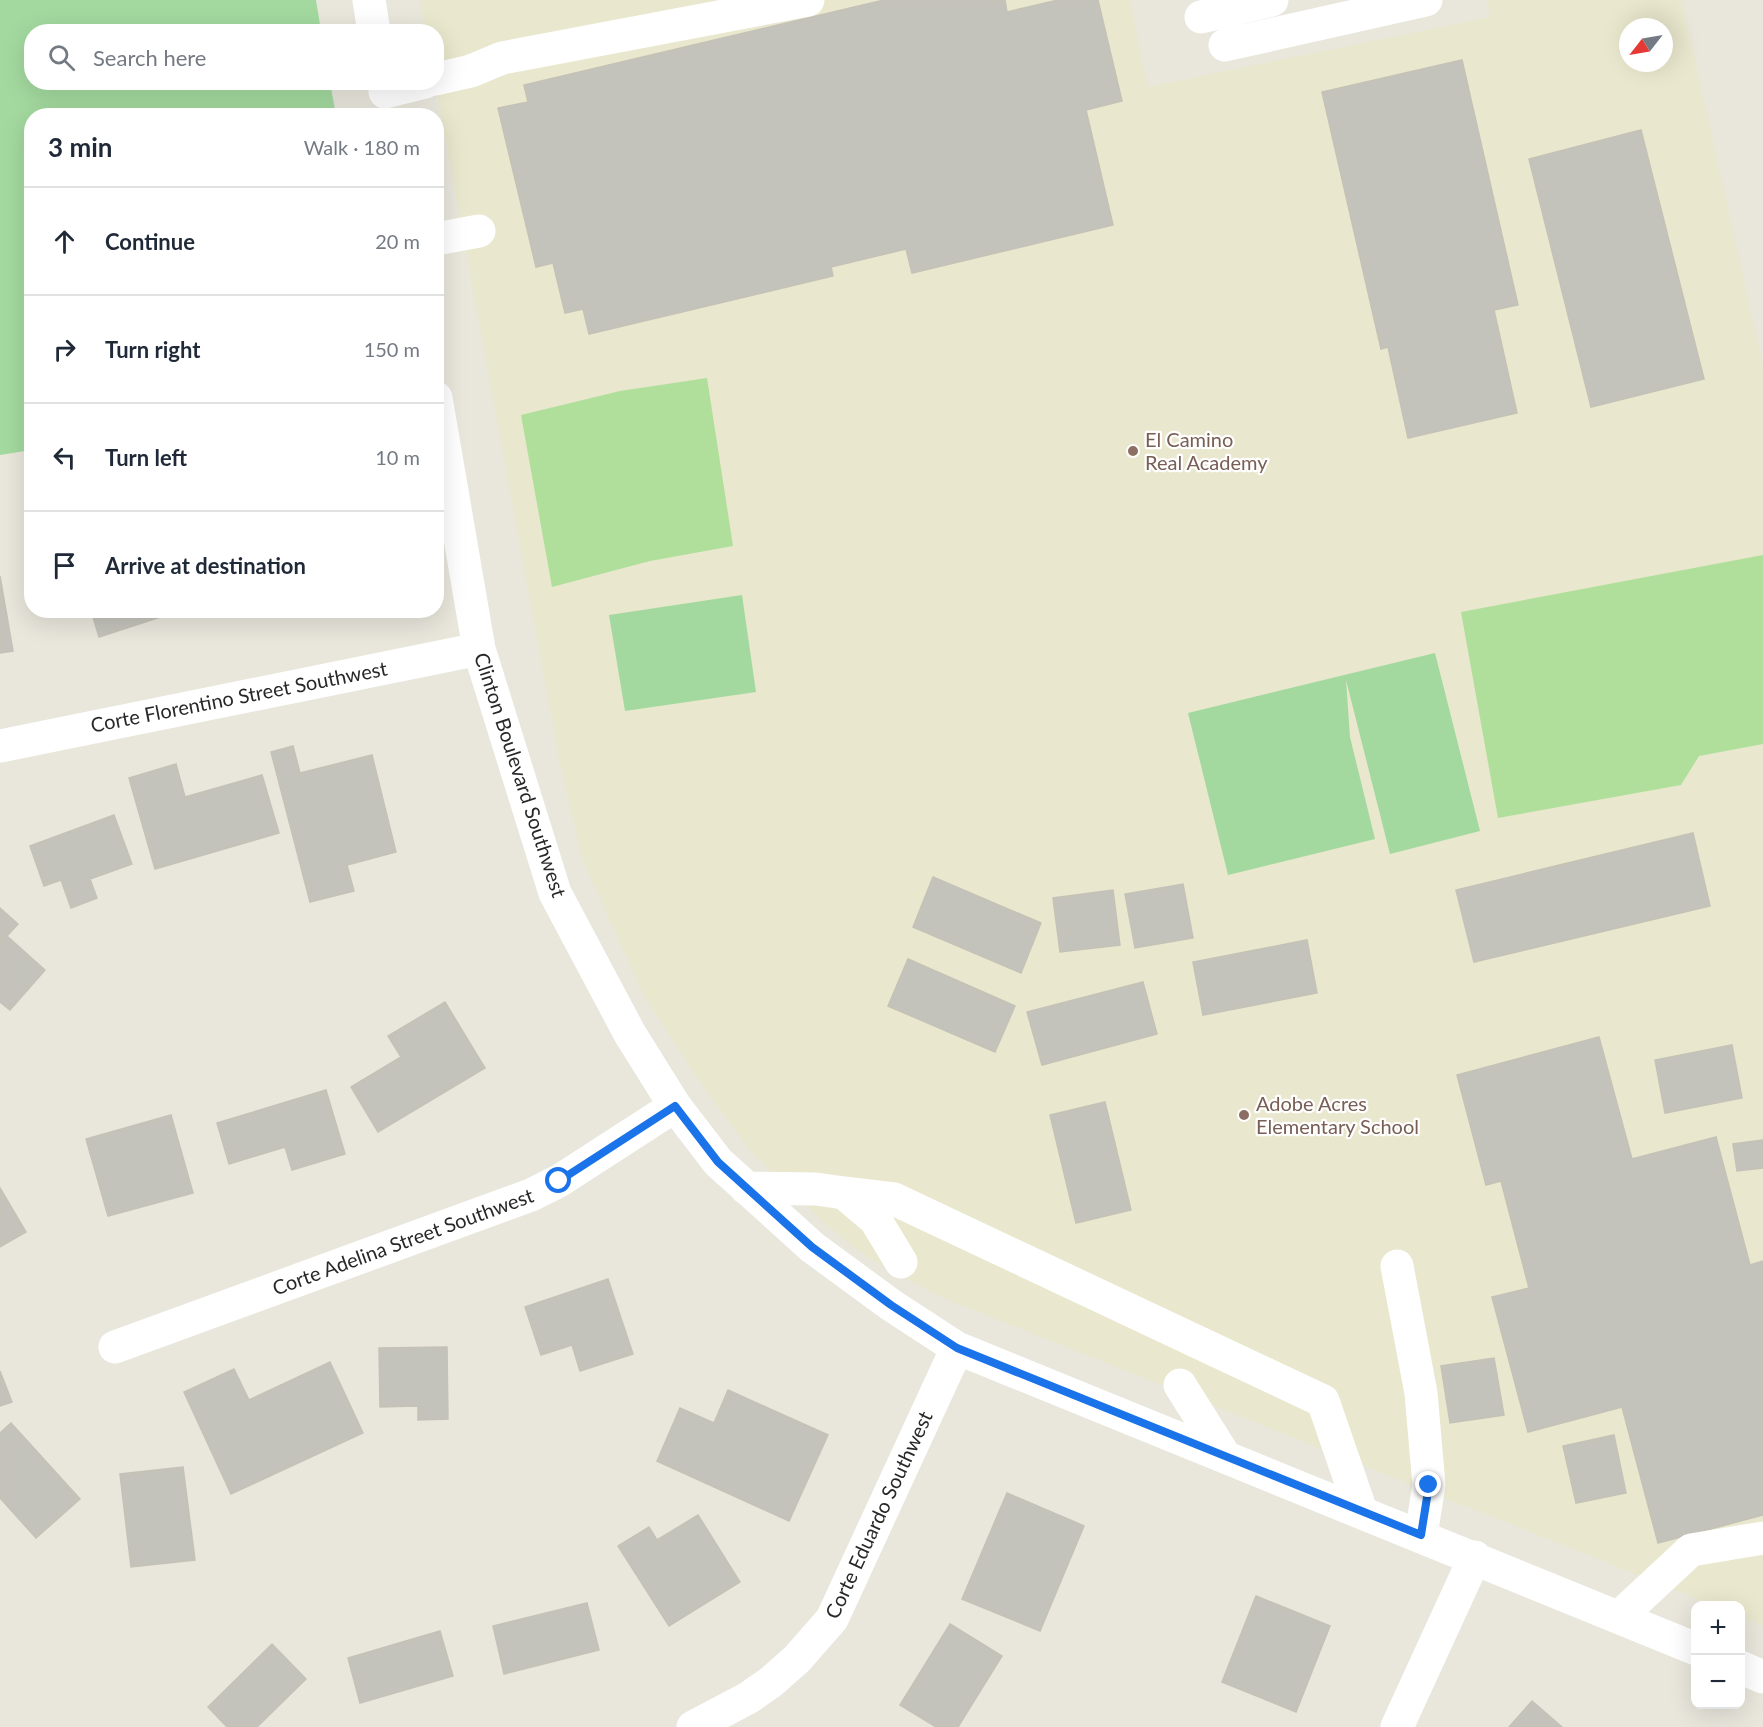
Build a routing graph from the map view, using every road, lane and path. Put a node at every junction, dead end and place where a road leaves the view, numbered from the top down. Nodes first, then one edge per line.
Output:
1 (369, 0) edge
2 (808, 0) edge
3 (1272, 0) edge
4 (1426, 0) edge
5 (1201, 17) dead end
6 (373, 24) edge
7 (1225, 45) dead end
8 (444, 78) edge
9 (404, 90) edge
10 (386, 97) edge
11 (479, 231) dead end
12 (444, 237) edge
13 (444, 445) edge
14 (479, 649) junction
15 (0, 746) edge
16 (675, 1106) junction
17 (746, 1188) junction
18 (844, 1193) junction
19 (901, 1262) dead end
20 (1397, 1266) dead end
21 (115, 1347) dead end
22 (957, 1348) junction
23 (1180, 1385) dead end
24 (1224, 1455) junction
25 (1361, 1511) junction
26 (1421, 1535) junction
27 (1763, 1538) edge
28 (1475, 1557) junction
29 (1618, 1617) junction
30 (1691, 1647) edge
31 (1745, 1669) edge
32 (1763, 1677) edge
33 (693, 1727) edge
34 (1397, 1727) edge

1 - 6 street
2 - 8 street
3 - 5 street
4 - 7 street
9 - 10 street
11 - 12 street
13 - 14 street, Clinton Boulevard Southwest
14 - 15 street, Corte Florentino Street Southwest
14 - 16 street, Clinton Boulevard Southwest
16 - 17 street, Clinton Boulevard Southwest
16 - 21 street, Corte Adelina Street Southwest
17 - 18 street
17 - 22 street, Clinton Boulevard Southwest
18 - 19 street
18 - 25 street
20 - 26 street
22 - 24 street, Clinton Boulevard Southwest
22 - 33 street, Corte Eduardo Southwest
23 - 24 street
24 - 25 street, Clinton Boulevard Southwest
25 - 26 street, Clinton Boulevard Southwest
26 - 28 street, Clinton Boulevard Southwest
27 - 29 street
28 - 29 street, Clinton Boulevard Southwest
28 - 34 street
29 - 30 street, Clinton Boulevard Southwest
31 - 32 street

